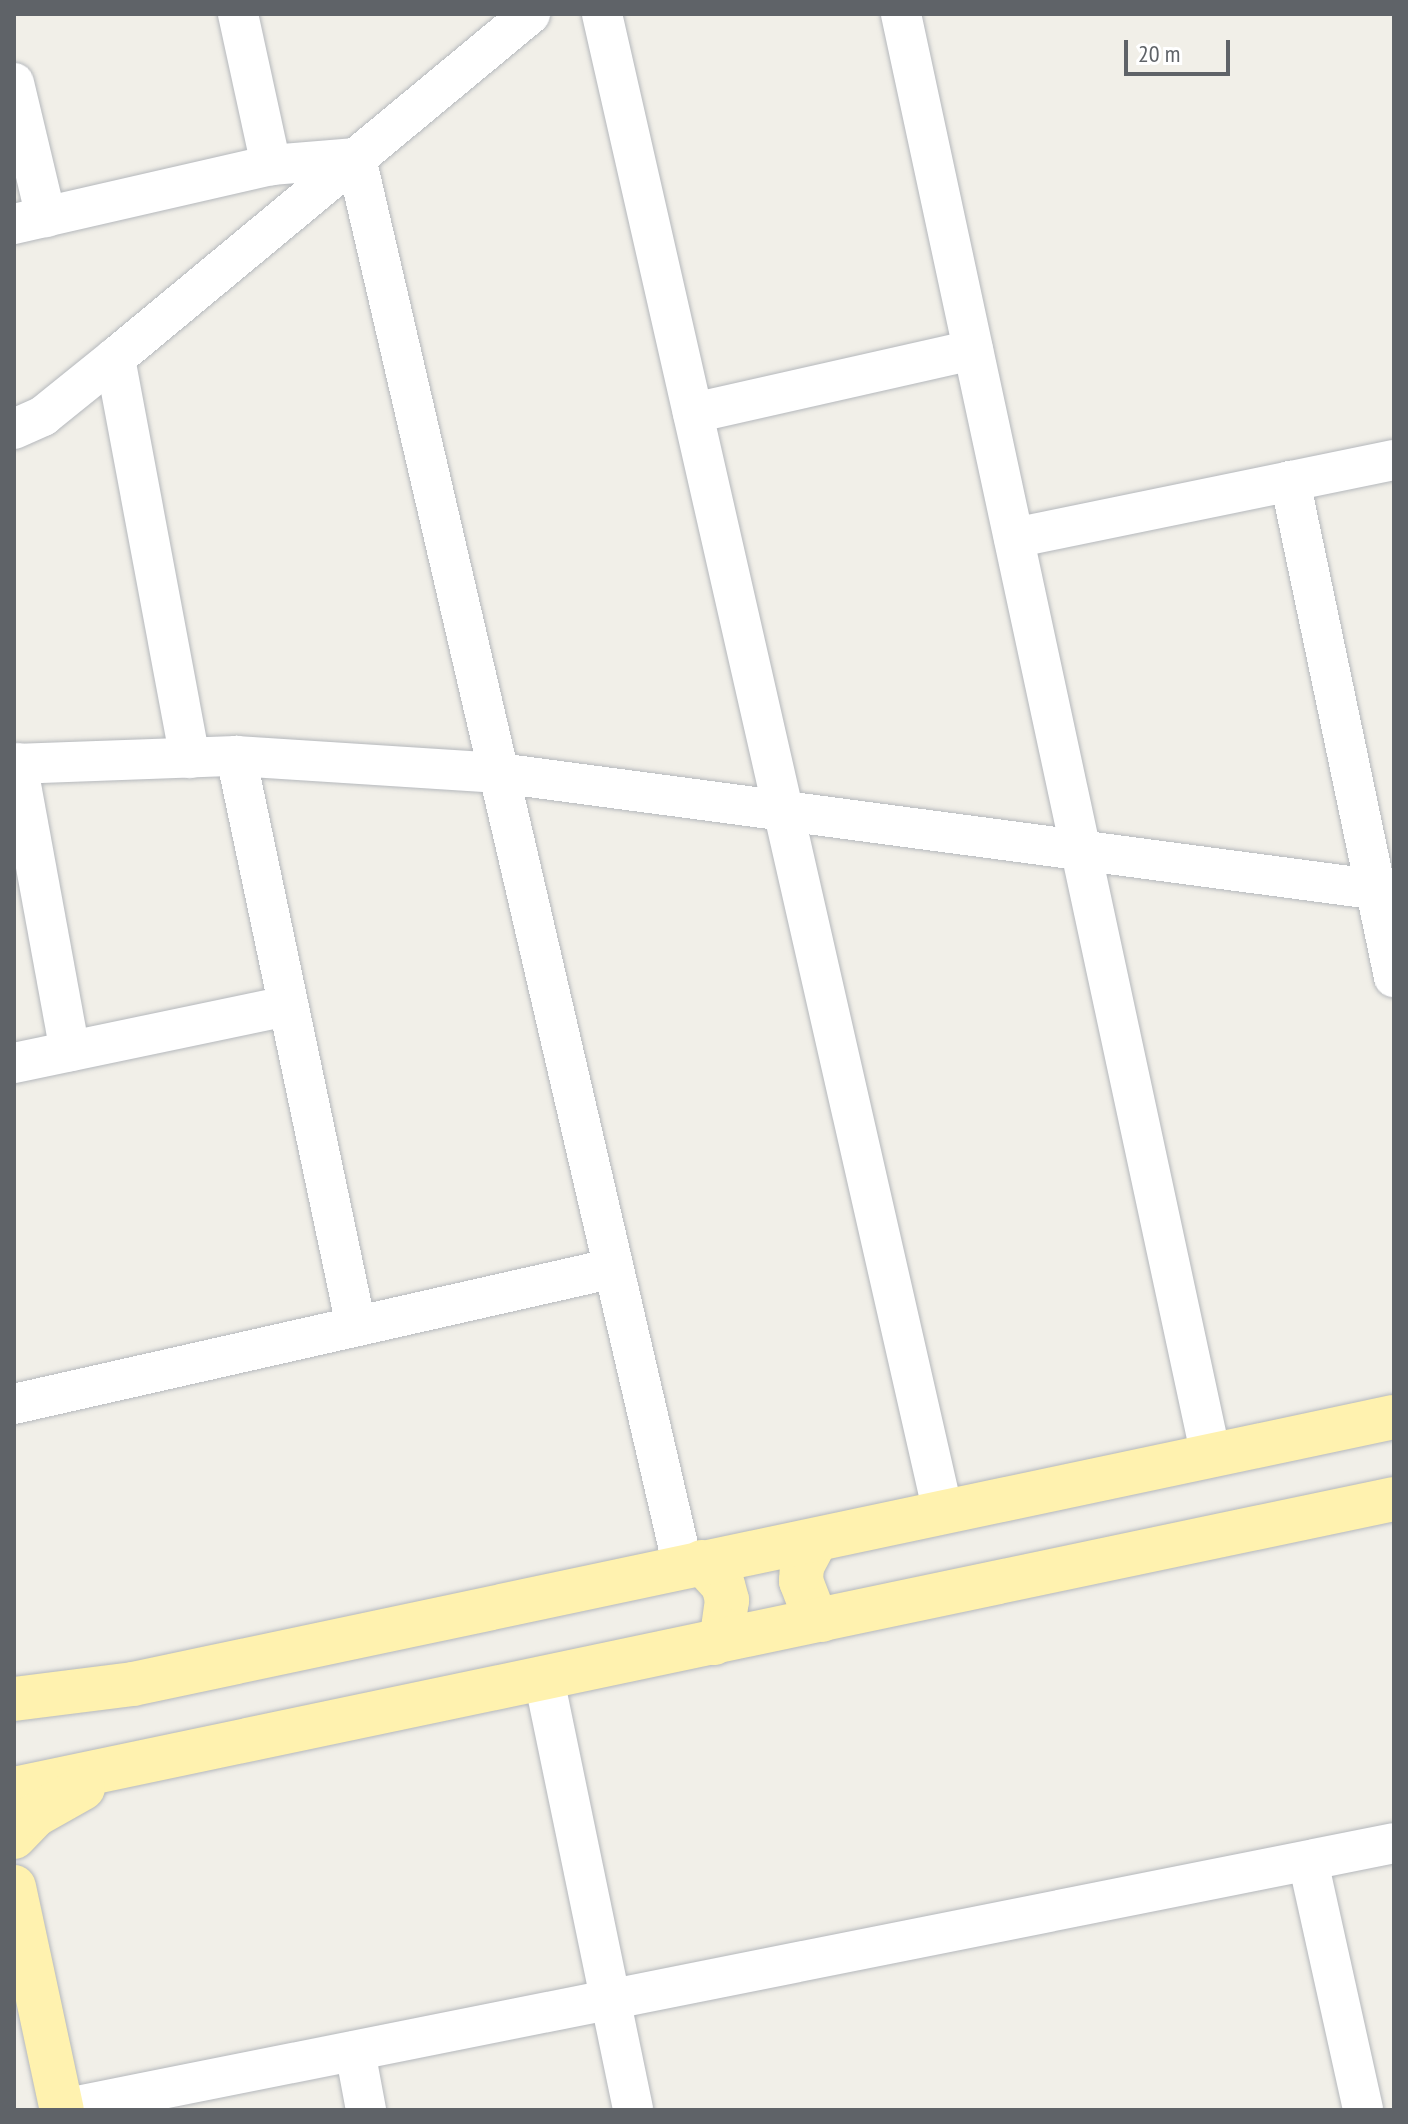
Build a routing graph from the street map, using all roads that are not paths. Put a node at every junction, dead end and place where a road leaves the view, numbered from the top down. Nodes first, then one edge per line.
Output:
1 (238, 14) edge
2 (602, 14) edge
3 (901, 14) edge
4 (522, 17) edge
5 (14, 83) edge
6 (356, 158) junction
7 (271, 165) junction
8 (30, 220) edge
9 (973, 350) junction
10 (115, 358) junction
11 (693, 413) junction
12 (14, 429) edge
13 (1394, 460) edge
14 (1290, 481) junction
15 (1014, 538) junction
16 (236, 756) junction
17 (190, 758) junction
18 (15, 764) edge
19 (499, 773) junction
20 (783, 809) junction
21 (1081, 850) junction
22 (1385, 891) edge
23 (1394, 977) edge
24 (288, 1006) junction
25 (70, 1051) junction
26 (14, 1063) edge
27 (614, 1268) junction
28 (356, 1326) junction
29 (14, 1404) edge
30 (1394, 1417) edge
31 (1211, 1456) junction
32 (1394, 1499) edge
33 (943, 1513) junction
34 (816, 1540) junction
35 (693, 1564) junction
36 (822, 1620) junction
37 (714, 1643) junction
38 (544, 1679) junction
39 (14, 1699) edge
40 (139, 1765) junction
41 (14, 1789) edge
42 (14, 1837) edge
43 (1394, 1843) edge
44 (1308, 1861) junction
45 (14, 1887) edge
46 (24, 1974) edge
47 (610, 2000) junction
48 (355, 2051) junction
49 (62, 2109) edge
50 (366, 2110) edge
51 (633, 2110) edge
52 (1363, 2110) edge

1 - 7 street
2 - 11 street
3 - 9 street
4 - 6 street
5 - 8 street
6 - 7 street
6 - 10 street
6 - 19 street
7 - 8 street
9 - 11 street
9 - 15 street
10 - 12 street
10 - 17 street
11 - 20 street
13 - 14 street
14 - 15 street
14 - 22 street
15 - 21 street
16 - 17 street
16 - 19 street
16 - 24 street
17 - 18 street
18 - 25 street
19 - 20 street
19 - 27 street
20 - 21 street
20 - 33 street
21 - 22 street
21 - 31 street
22 - 23 street
24 - 25 street
24 - 28 street
25 - 26 street
27 - 28 street
27 - 35 street
28 - 29 street
30 - 31 main road
31 - 33 main road
32 - 36 main road
33 - 34 main road
34 - 35 main road
34 - 36 main road
35 - 37 main road
35 - 39 main road
36 - 37 main road
37 - 38 main road
38 - 40 main road
38 - 47 street
40 - 41 main road
40 - 42 main road
43 - 44 street
44 - 47 street
44 - 52 street
45 - 46 main road
46 - 49 main road
47 - 48 street
47 - 51 street
48 - 49 street
48 - 50 street

